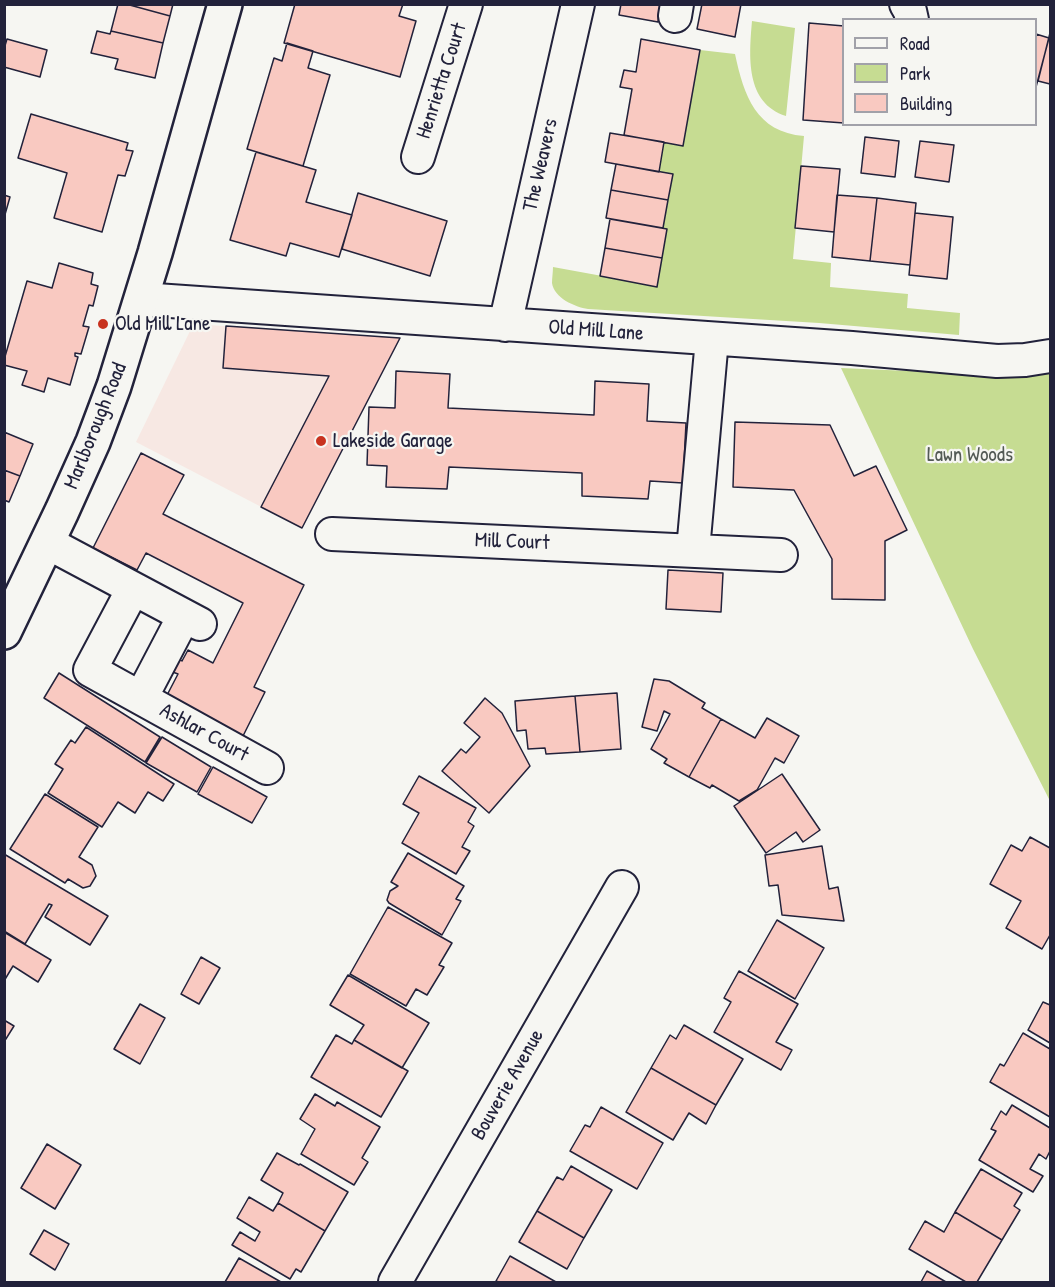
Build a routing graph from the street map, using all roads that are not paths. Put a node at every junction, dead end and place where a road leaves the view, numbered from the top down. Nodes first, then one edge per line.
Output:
1 (225, 4) edge
2 (466, 4) edge
3 (578, 4) edge
4 (906, 4) edge
5 (912, 18) edge
6 (418, 157) dead end
7 (141, 299) junction
8 (505, 325) junction
9 (712, 339) junction
10 (1050, 356) edge
11 (332, 534) dead end
12 (48, 543) junction
13 (693, 550) junction
14 (781, 555) dead end
15 (134, 589) junction
16 (4, 632) edge
17 (141, 698) junction
18 (267, 768) dead end
19 (622, 887) dead end
20 (394, 1282) edge

1 - 7 main road, Marlborough Road
2 - 6 street, Henrietta Court
3 - 8 street, The Weavers
4 - 5 street
7 - 8 street, Old Mill Lane
7 - 12 main road, Marlborough Road
8 - 9 street, Old Mill Lane
9 - 10 street, Old Mill Lane
9 - 13 street
11 - 13 street, Mill Court
12 - 15 street, Ashlar Court
12 - 16 main road, Marlborough Road
13 - 14 street, Mill Court
15 - 17 street, Ashlar Court
15 - 17 street, Ashlar Court
17 - 18 street, Ashlar Court
19 - 20 street, Bouverie Avenue

